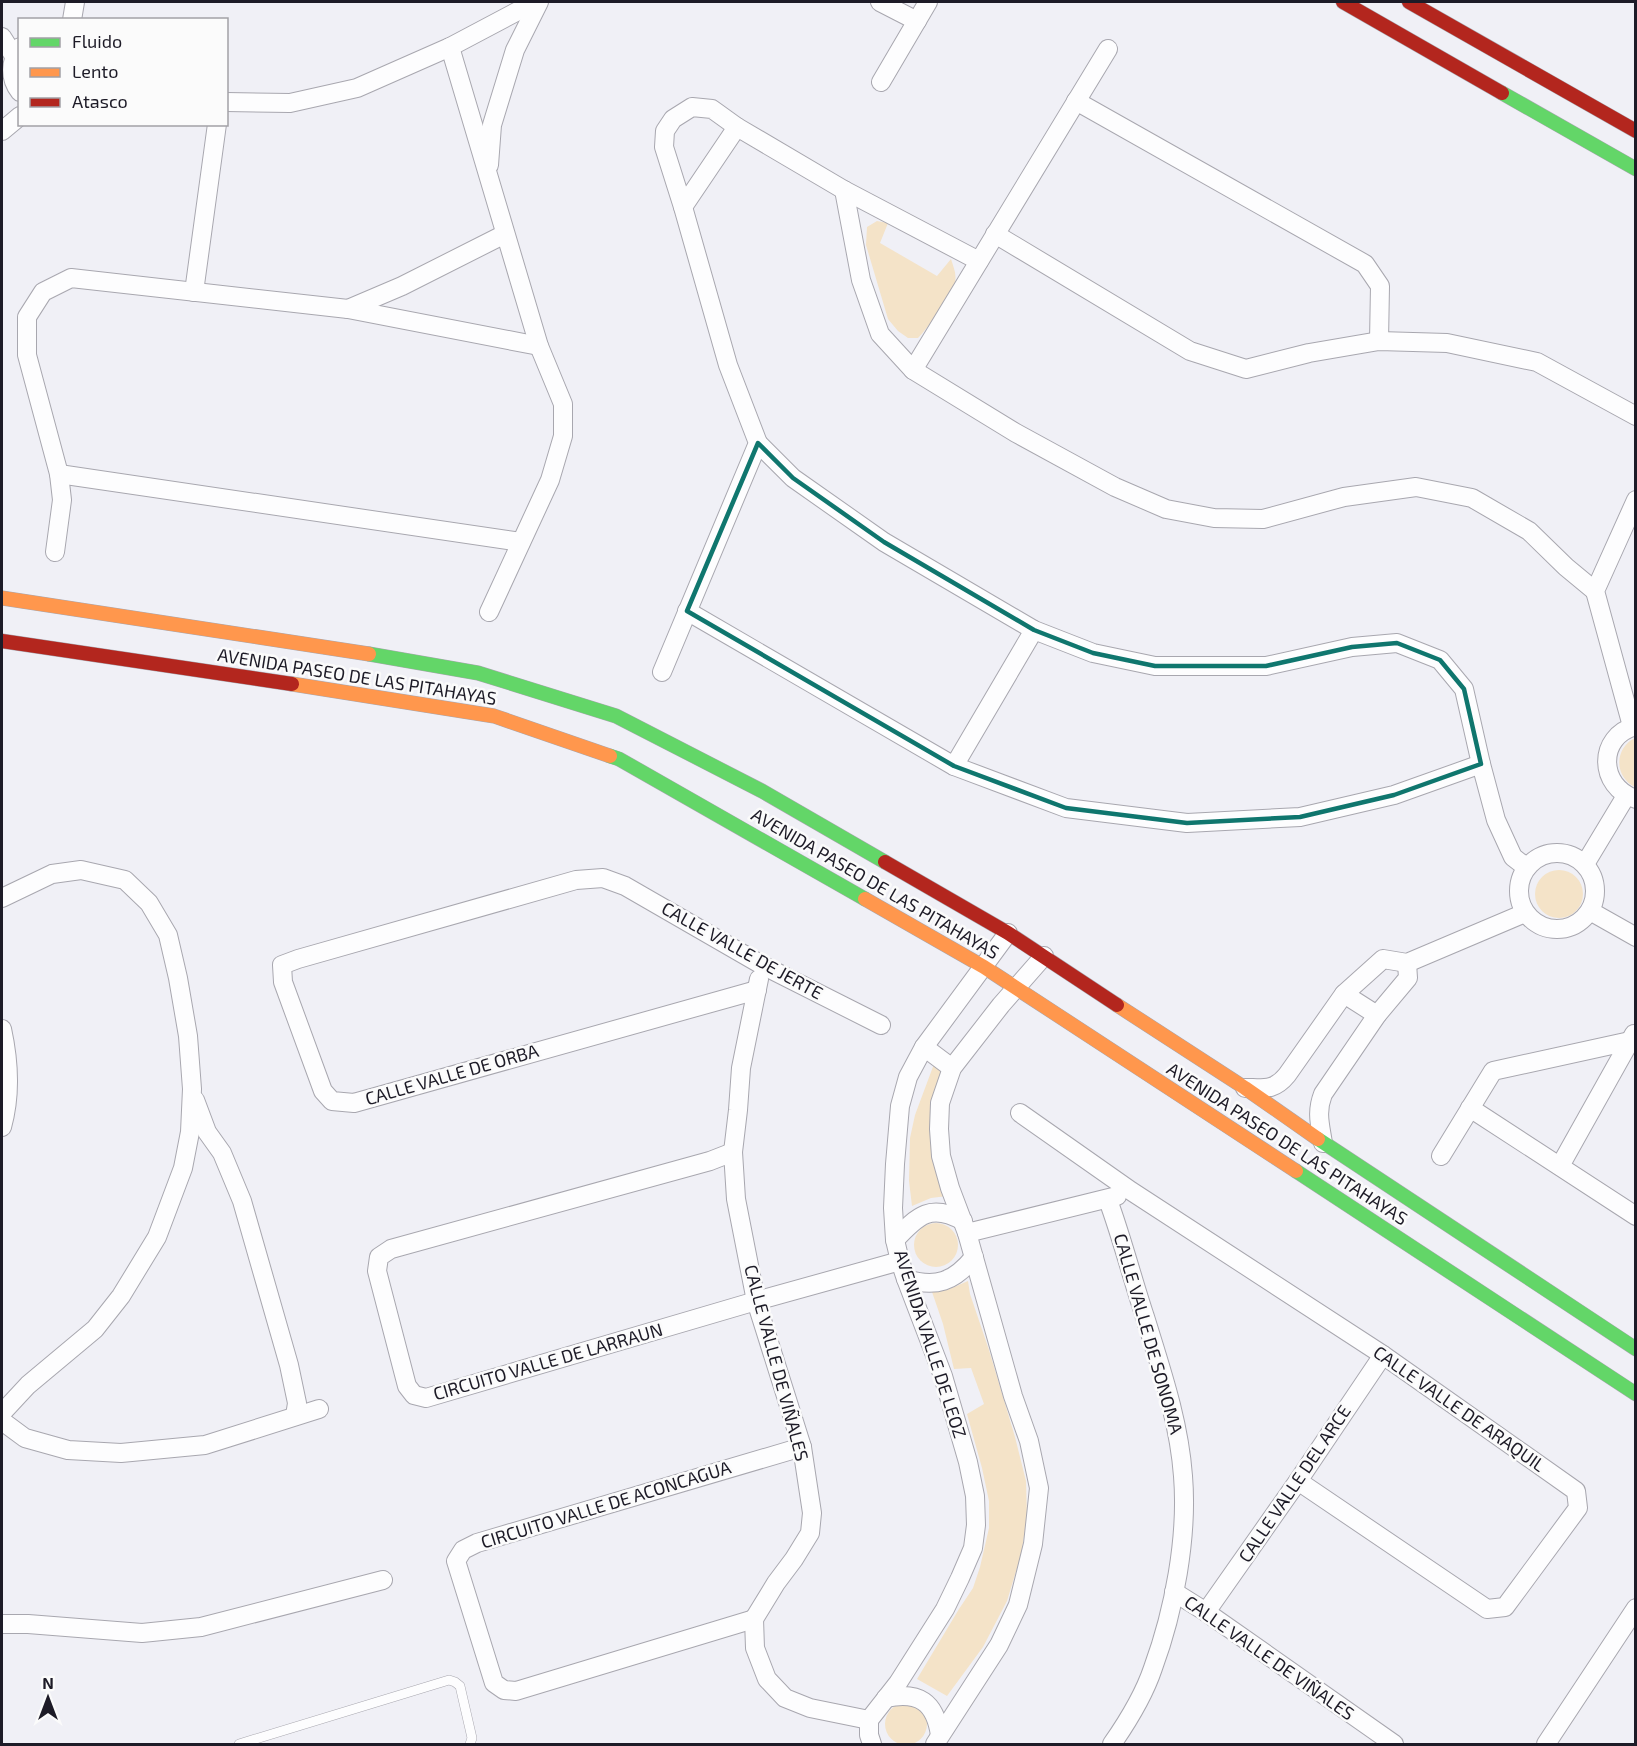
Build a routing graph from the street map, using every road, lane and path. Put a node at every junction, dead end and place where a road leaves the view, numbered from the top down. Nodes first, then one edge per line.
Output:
1 (75, 2) edge
2 (537, 2) edge
3 (879, 2) edge
4 (928, 2) edge
5 (1343, 2) edge
6 (1410, 2) edge
7 (72, 18) edge
8 (916, 21) junction
9 (2, 37) edge
10 (450, 47) junction
11 (1107, 49) dead end
12 (16, 52) edge
13 (7, 80) edge
14 (882, 82) dead end
15 (1076, 101) junction
16 (228, 102) edge
17 (18, 118) edge
18 (217, 126) edge
19 (737, 127) junction
20 (2, 131) edge
21 (1635, 131) edge
22 (1635, 169) edge
23 (488, 176) junction
24 (844, 190) junction
25 (683, 207) junction
26 (505, 234) junction
27 (995, 234) junction
28 (979, 261) junction
29 (194, 292) junction
30 (348, 309) junction
31 (1379, 340) junction
32 (539, 346) junction
33 (913, 370) junction
34 (1635, 416) edge
35 (758, 443) junction
36 (59, 474) junction
37 (1635, 500) edge
38 (520, 542) junction
39 (55, 552) dead end
40 (1595, 591) junction
41 (2, 598) edge
42 (687, 611) junction
43 (489, 612) dead end
44 (1035, 630) junction
45 (2, 641) edge
46 (662, 672) dead end
47 (1634, 726) edge
48 (1481, 764) junction
49 (954, 766) junction
50 (1631, 798) edge
51 (1585, 864) junction
52 (1526, 867) junction
53 (603, 878) joint
54 (2, 898) edge
55 (1590, 910) junction
56 (1524, 913) junction
57 (1008, 933) junction
58 (1635, 938) edge
59 (1044, 956) junction
60 (1407, 963) junction
61 (762, 965) junction
62 (984, 967) junction
63 (1016, 987) junction
64 (757, 990) junction
65 (1344, 994) junction
66 (1377, 1015) junction
67 (881, 1025) dead end
68 (2, 1029) edge
69 (1633, 1036) edge
70 (924, 1047) junction
71 (952, 1068) junction
72 (1245, 1088) junction
73 (192, 1089) junction
74 (1470, 1108) junction
75 (1020, 1113) dead end
76 (2, 1127) edge
77 (1323, 1143) junction
78 (732, 1152) junction
79 (1441, 1156) dead end
80 (1560, 1166) junction
81 (1131, 1191) junction
82 (1107, 1200) junction
83 (1635, 1216) edge
84 (965, 1227) junction
85 (896, 1240) junction
86 (974, 1257) junction
87 (900, 1261) junction
88 (906, 1279) junction
89 (756, 1301) junction
90 (1635, 1349) edge
91 (1383, 1355) junction
92 (1635, 1394) edge
93 (319, 1408) dead end
94 (2, 1413) edge
95 (294, 1416) junction
96 (2, 1421) edge
97 (802, 1447) junction
98 (1298, 1481) junction
99 (383, 1580) dead end
100 (1174, 1592) junction
101 (1635, 1608) edge
102 (1206, 1612) junction
103 (754, 1619) junction
104 (2, 1624) edge
105 (886, 1698) junction
106 (869, 1720) junction
107 (939, 1742) edge
108 (238, 1744) edge
109 (470, 1744) edge
110 (872, 1744) edge
111 (1112, 1744) edge
112 (1394, 1744) edge
113 (1546, 1744) edge

1 - 7 street
2 - 10 street
2 - 23 street
3 - 8 street
4 - 8 street
5 - 22 main road
6 - 21 main road
8 - 14 street
9 - 12 street
10 - 16 street
10 - 23 street
11 - 15 street
12 - 13 street
15 - 27 street
15 - 31 street
17 - 20 street
18 - 29 street
19 - 24 street
19 - 25 street
19 - 25 street
23 - 26 street
24 - 28 street
24 - 33 street
25 - 35 street
26 - 30 street
26 - 32 street
27 - 28 street
27 - 31 street
28 - 33 street
29 - 30 street
29 - 36 street
30 - 32 street
31 - 34 street
32 - 38 street
33 - 40 street
35 - 42 street
35 - 44 street
36 - 38 street
36 - 39 street
37 - 40 street
38 - 43 street
40 - 47 street
41 - 57 main road, AVENIDA PASEO DE LAS PITAHAYAS
42 - 46 street
42 - 49 street
44 - 48 street
44 - 49 street
45 - 62 main road, AVENIDA PASEO DE LAS PITAHAYAS
47 - 50 street
48 - 49 street
48 - 52 street
50 - 51 street
51 - 52 street
51 - 55 street
52 - 56 street
53 - 61 street, CALLE VALLE DE JERTE
53 - 64 street, CALLE VALLE DE ORBA
54 - 73 street
55 - 56 street
55 - 58 street
56 - 60 street
57 - 59 main road, AVENIDA PASEO DE LAS PITAHAYAS
57 - 62 street, AVENIDA VALLE DE LEOZ
59 - 63 street
59 - 72 main road, AVENIDA PASEO DE LAS PITAHAYAS
60 - 65 street
60 - 66 street
61 - 64 street, CALLE VALLE DE VIÑALES
61 - 67 street, CALLE VALLE DE JERTE
62 - 63 main road, AVENIDA PASEO DE LAS PITAHAYAS
62 - 70 street, AVENIDA VALLE DE LEOZ
63 - 71 street
63 - 92 main road, AVENIDA PASEO DE LAS PITAHAYAS
64 - 78 street, CALLE VALLE DE VIÑALES
65 - 66 street
65 - 72 street
66 - 77 street
68 - 76 street
69 - 74 street
69 - 80 street
70 - 71 street
70 - 85 street, AVENIDA VALLE DE LEOZ
71 - 84 street
72 - 77 main road, AVENIDA PASEO DE LAS PITAHAYAS
73 - 94 street
73 - 95 street
74 - 79 street
74 - 80 street
75 - 81 street, CALLE VALLE DE ARAQUIL
77 - 90 main road, AVENIDA PASEO DE LAS PITAHAYAS
78 - 89 street, CALLE VALLE DE VIÑALES
78 - 89 street, CIRCUITO VALLE DE LARRAUN
80 - 83 street
81 - 82 street
81 - 91 street, CALLE VALLE DE ARAQUIL
82 - 84 street
82 - 100 street, CALLE VALLE DE SONOMA
84 - 85 street
84 - 86 street
85 - 87 street, AVENIDA VALLE DE LEOZ
86 - 88 street
86 - 107 street
87 - 88 street, AVENIDA VALLE DE LEOZ
87 - 89 street, CIRCUITO VALLE DE LARRAUN
88 - 105 street, AVENIDA VALLE DE LEOZ
89 - 97 street, CALLE VALLE DE VIÑALES
91 - 98 street, CALLE VALLE DEL ARCE
91 - 98 street, CALLE VALLE DE ARAQUIL
93 - 95 street
95 - 96 street
97 - 103 street, CALLE VALLE DE VIÑALES
97 - 103 street, CIRCUITO VALLE DE ACONCAGUA
98 - 102 street, CALLE VALLE DEL ARCE
99 - 104 street
100 - 102 street, CALLE VALLE DE VIÑALES
100 - 111 street, CALLE VALLE DE SONOMA
101 - 113 street
102 - 112 street, CALLE VALLE DE VIÑALES
103 - 106 street
105 - 106 street, AVENIDA VALLE DE LEOZ
105 - 107 street
106 - 110 street
108 - 109 lane

